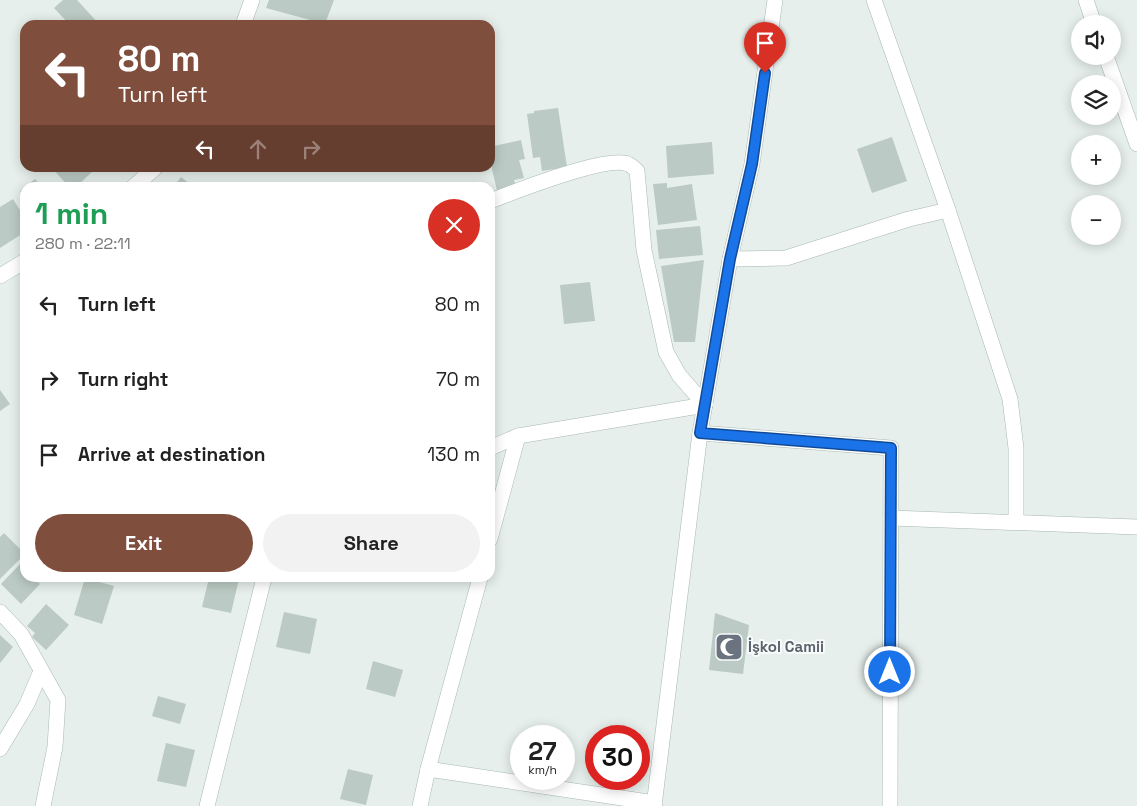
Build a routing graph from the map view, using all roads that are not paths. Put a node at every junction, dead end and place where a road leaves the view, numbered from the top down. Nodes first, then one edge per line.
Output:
1 (252, 0) edge
2 (775, 0) edge
3 (874, 0) edge
4 (1086, 0) edge
5 (1091, 15) edge
6 (245, 20) edge
7 (1109, 65) edge
8 (1137, 144) edge
9 (150, 172) edge
10 (139, 182) edge
11 (495, 199) edge
12 (948, 210) junction
13 (730, 259) junction
14 (20, 264) edge
15 (0, 276) edge
16 (706, 405) junction
17 (700, 433) junction
18 (518, 436) junction
19 (495, 446) edge
20 (891, 518) junction
21 (495, 521) edge
22 (1016, 522) junction
23 (1137, 527) edge
24 (263, 582) edge
25 (479, 582) edge
26 (0, 612) edge
27 (41, 671) junction
28 (0, 749) edge
29 (428, 770) junction
30 (655, 804) edge
31 (43, 806) edge
32 (207, 806) edge
33 (420, 806) edge
34 (890, 806) edge

1 - 6 street
2 - 13 street
3 - 12 street
4 - 5 street
7 - 8 street
9 - 10 street
11 - 16 street
12 - 13 street
12 - 22 street
13 - 16 street
14 - 15 street
16 - 17 street
16 - 18 street
17 - 20 street
17 - 30 street
18 - 19 street
18 - 21 street
20 - 22 street
20 - 34 street
22 - 23 street
24 - 32 street
25 - 29 street
26 - 27 street
27 - 28 street
27 - 31 street
29 - 30 street
29 - 33 street

